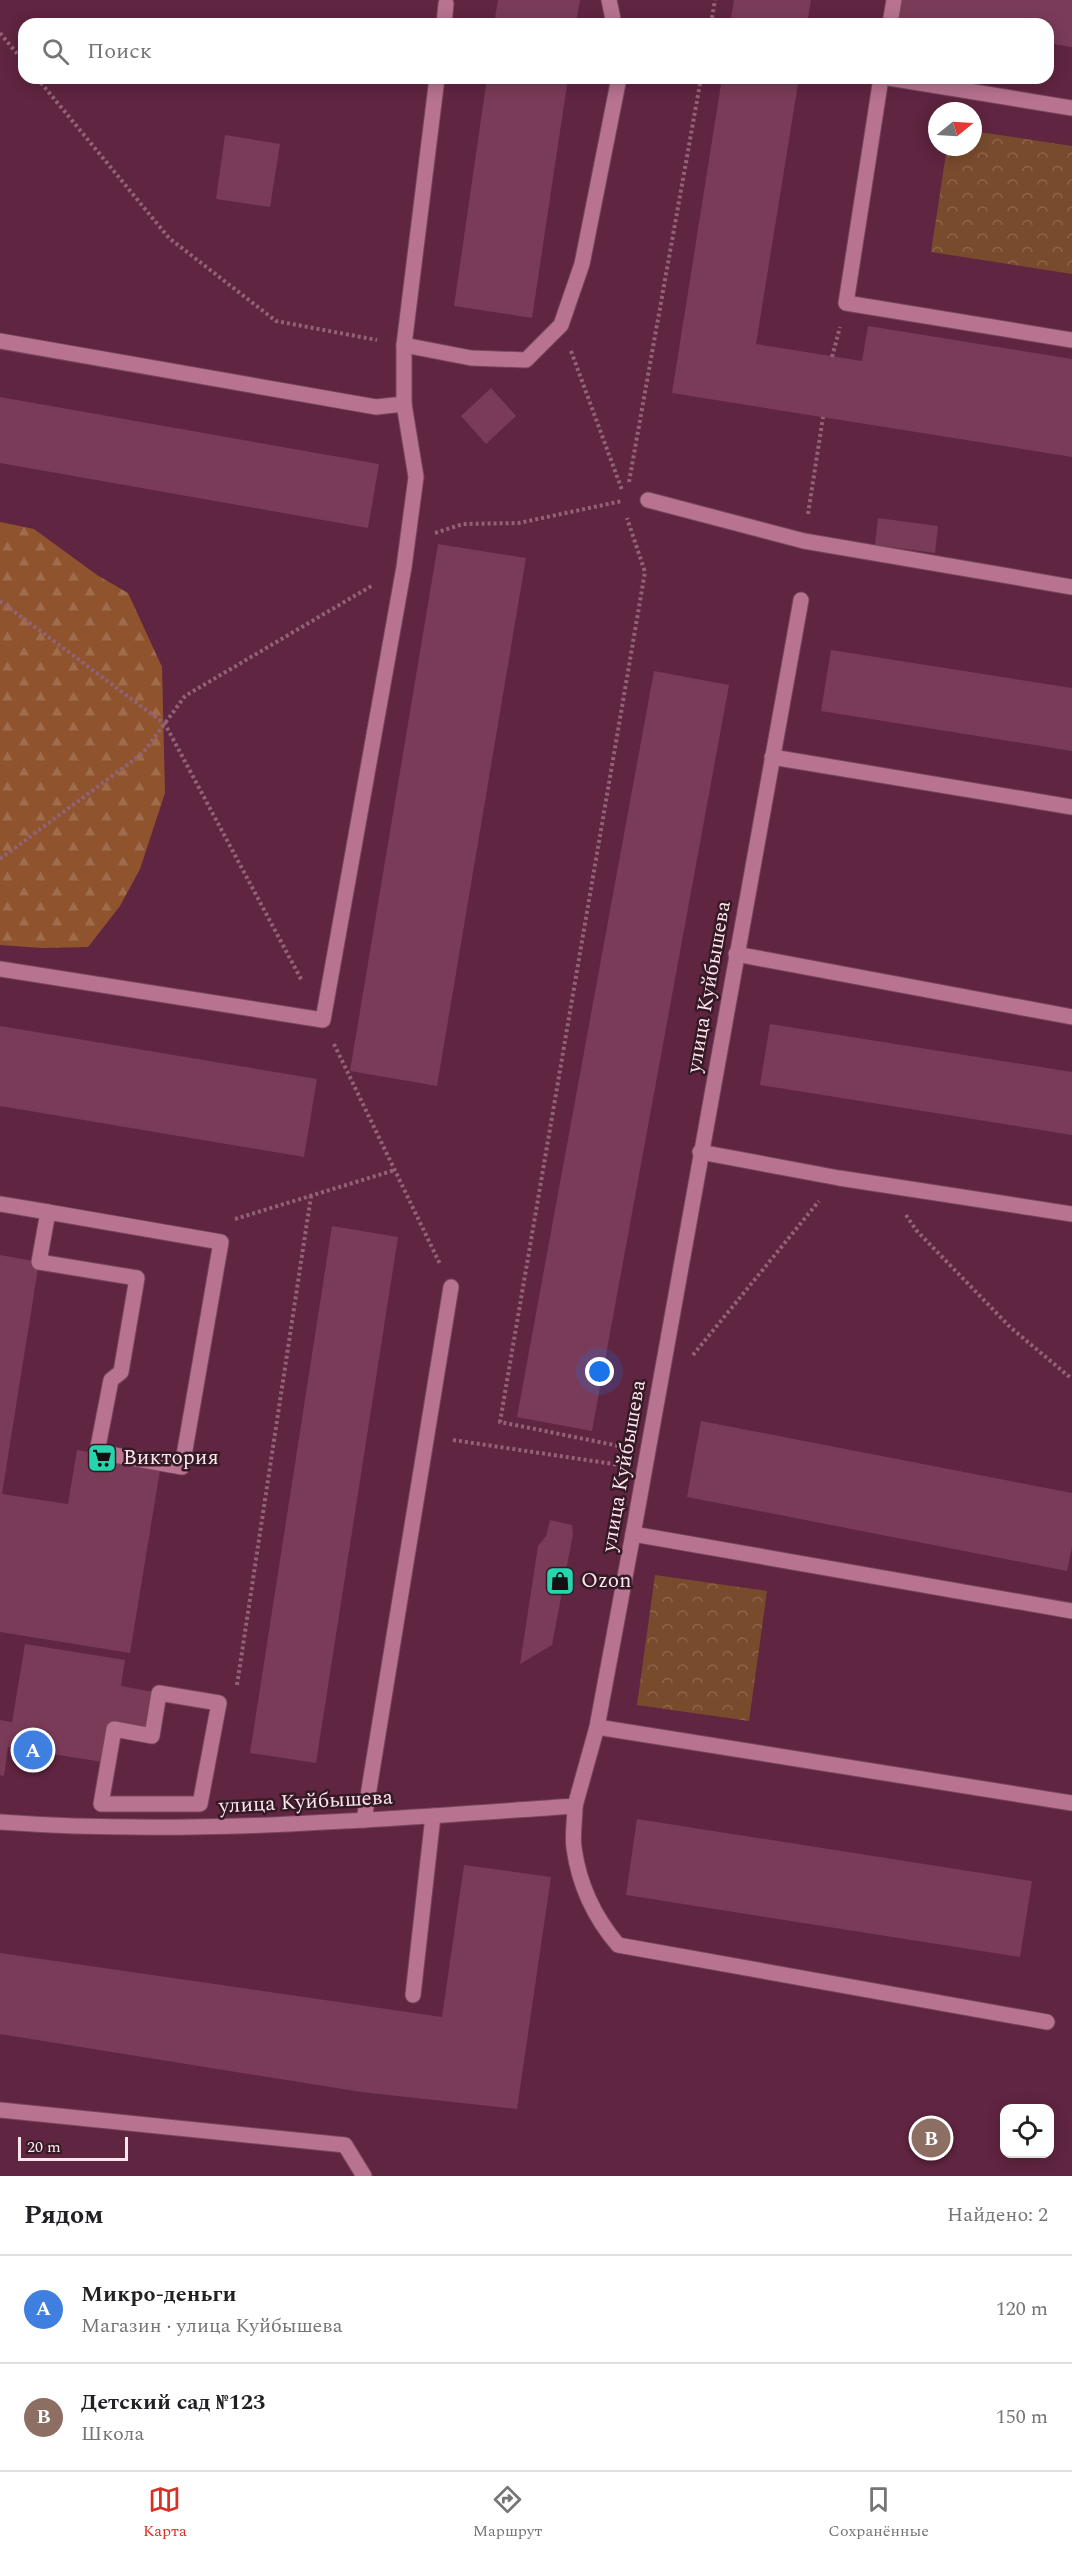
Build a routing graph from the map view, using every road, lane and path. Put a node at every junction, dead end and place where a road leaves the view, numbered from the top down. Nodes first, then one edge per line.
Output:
1 (609, 0) edge
2 (715, 0) edge
3 (894, 0) edge
4 (446, 4) dead end
5 (445, 18) edge
6 (613, 18) edge
7 (712, 18) edge
8 (891, 18) edge
9 (0, 33) edge
10 (18, 55) edge
11 (42, 84) edge
12 (436, 84) edge
13 (618, 84) edge
14 (700, 84) edge
15 (881, 84) edge
16 (926, 84) edge
17 (1072, 108) edge
18 (561, 325) junction
19 (1072, 340) edge
20 (0, 341) edge
21 (404, 345) junction
22 (404, 404) junction
23 (823, 417) dead end
24 (626, 500) junction
25 (648, 500) dead end
26 (804, 541) junction
27 (404, 567) junction
28 (1072, 587) edge
29 (801, 600) dead end
30 (0, 601) edge
31 (165, 724) junction
32 (772, 757) junction
33 (1072, 807) edge
34 (0, 859) edge
35 (736, 954) junction
36 (0, 969) edge
37 (1072, 1017) edge
38 (323, 1020) junction
39 (700, 1152) junction
40 (395, 1170) junction
41 (839, 1178) junction
42 (884, 1185) junction
43 (310, 1196) junction
44 (0, 1204) edge
45 (48, 1212) junction
46 (1072, 1214) edge
47 (224, 1222) dead end
48 (451, 1287) joint
49 (688, 1362) dead end
50 (1072, 1379) edge
51 (426, 1436) junction
52 (648, 1452) junction
53 (645, 1469) junction
54 (633, 1534) junction
55 (1072, 1611) edge
56 (236, 1688) dead end
57 (597, 1727) junction
58 (188, 1803) junction
59 (1072, 1803) edge
60 (575, 1806) junction
61 (433, 1816) junction
62 (364, 1821) junction
63 (0, 1822) edge
64 (184, 1828) junction
65 (414, 1995) dead end
66 (1047, 2022) dead end
67 (0, 2110) edge
68 (364, 2176) edge

1 - 6 street
2 - 7 path
3 - 8 street
4 - 5 street
9 - 10 path
11 - 21 path
12 - 21 street
13 - 18 street
14 - 24 path
15 - 19 street
16 - 17 street
18 - 21 street
18 - 24 path
20 - 22 street
21 - 22 street
22 - 27 street
23 - 26 path
24 - 27 path
24 - 52 path
25 - 26 street
26 - 28 street
27 - 31 path
27 - 38 street
29 - 32 street, улица Куйбышева
30 - 31 path
31 - 34 path
31 - 38 path
32 - 33 street
32 - 35 street, улица Куйбышева
35 - 37 street
35 - 39 street, улица Куйбышева
36 - 38 street
38 - 40 path
39 - 41 street
39 - 52 street, улица Куйбышева
40 - 43 path
40 - 48 path
41 - 42 street
41 - 49 path
42 - 46 street
42 - 50 path
43 - 47 path
43 - 56 path
44 - 45 street
45 - 45 street
48 - 51 street
51 - 53 path
51 - 62 street
52 - 53 street, улица Куйбышева
53 - 54 street, улица Куйбышева
54 - 55 street
54 - 57 street, улица Куйбышева
57 - 59 street
57 - 60 street, улица Куйбышева
58 - 58 street
58 - 64 street
60 - 61 street, улица Куйбышева
60 - 66 street
61 - 62 street, улица Куйбышева
61 - 65 street
62 - 64 street, улица Куйбышева
63 - 64 street, улица Куйбышева
67 - 68 street

